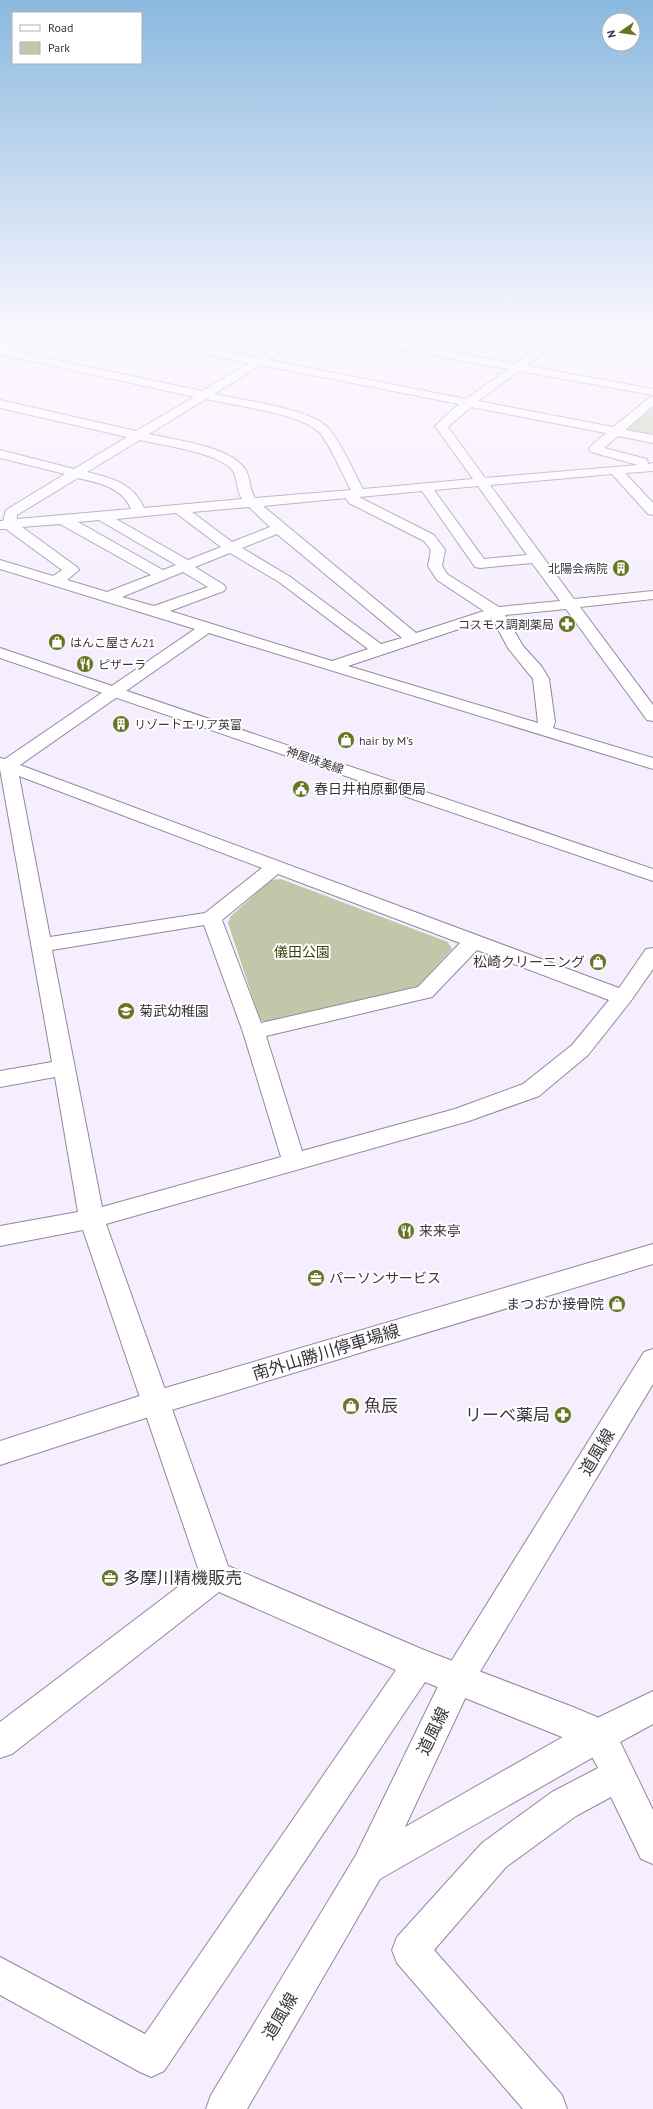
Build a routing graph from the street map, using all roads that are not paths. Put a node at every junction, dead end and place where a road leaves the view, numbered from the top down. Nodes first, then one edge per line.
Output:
1 (125, 433) edge
2 (140, 433) edge
3 (327, 433) edge
4 (445, 433) edge
5 (613, 433) edge
6 (623, 433) edge
7 (136, 436) junction
8 (653, 439) edge
9 (0, 454) edge
10 (653, 467) edge
11 (615, 470) junction
12 (76, 473) junction
13 (480, 483) junction
14 (426, 487) junction
15 (633, 489) junction
16 (355, 493) junction
17 (653, 493) edge
18 (251, 502) junction
19 (179, 509) junction
20 (653, 511) edge
21 (139, 512) junction
22 (101, 516) junction
23 (5, 518) edge
24 (62, 519) junction
25 (453, 526) junction
26 (279, 528) junction
27 (415, 529) junction
28 (230, 547) junction
29 (536, 558) junction
30 (0, 564) edge
31 (186, 566) junction
32 (162, 575) junction
33 (55, 580) junction
34 (653, 594) edge
35 (108, 597) junction
36 (571, 604) junction
37 (156, 611) junction
38 (496, 612) junction
39 (208, 627) junction
40 (413, 639) junction
41 (379, 650) junction
42 (0, 653) edge
43 (334, 665) junction
44 (115, 692) junction
45 (653, 716) edge
46 (544, 732) junction
47 (652, 762) edge
48 (4, 764) edge
49 (276, 866) junction
50 (653, 875) edge
51 (211, 918) junction
52 (473, 942) junction
53 (41, 945) junction
54 (653, 954) edge
55 (623, 997) junction
56 (254, 1032) junction
57 (64, 1068) junction
58 (0, 1079) edge
59 (294, 1162) junction
60 (92, 1219) junction
61 (0, 1236) edge
62 (653, 1254) edge
63 (653, 1360) edge
64 (155, 1403) junction
65 (0, 1454) edge
66 (216, 1576) junction
67 (419, 1664) junction
68 (458, 1679) junction
69 (653, 1707) edge
70 (599, 1735) junction
71 (0, 1742) edge
72 (618, 1775) junction
73 (653, 1847) edge
74 (368, 1867) junction
75 (0, 1975) edge
76 (225, 2109) edge
77 (548, 2109) edge

1 - 7 main road
2 - 7 main road
3 - 16 main road
4 - 13 main road
5 - 10 main road
6 - 8 main road
7 - 12 main road
7 - 18 main road
9 - 12 main road
10 - 11 main road
11 - 13 main road
11 - 15 main road
12 - 21 main road
12 - 23 main road
13 - 14 main road
13 - 29 main road
14 - 16 main road
14 - 25 main road
15 - 17 main road
15 - 20 main road
16 - 18 main road
16 - 27 main road
18 - 19 main road
18 - 26 main road
19 - 21 main road
19 - 28 main road
21 - 22 main road
22 - 24 main road
22 - 31 main road
23 - 24 main road
23 - 33 main road
24 - 32 main road
25 - 27 main road
25 - 29 main road
26 - 28 main road
26 - 40 main road
27 - 38 main road
28 - 31 main road
28 - 41 main road
29 - 36 main road
30 - 33 main road
31 - 32 main road
31 - 37 main road
32 - 35 main road
33 - 35 main road
34 - 36 main road
35 - 37 main road
36 - 38 main road
36 - 45 main road
37 - 39 main road
38 - 40 main road
38 - 46 main road
39 - 43 main road
39 - 44 main road
40 - 41 main road
41 - 43 main road
42 - 44 main road, 神屋味美線
43 - 46 main road
44 - 48 main road
44 - 50 main road, 神屋味美線
46 - 47 main road
48 - 49 main road
48 - 53 main road
49 - 51 main road
49 - 52 main road
51 - 53 main road
51 - 56 main road
52 - 55 main road
52 - 56 main road
53 - 57 main road
54 - 55 main road
55 - 59 main road
56 - 59 main road
57 - 58 main road
57 - 60 main road
59 - 60 main road
60 - 61 main road
60 - 64 main road
62 - 64 main road, 南外山勝川停車場線
63 - 68 main road, 道風線
64 - 65 main road, 南外山勝川停車場線
64 - 66 main road
66 - 67 main road
66 - 71 main road
67 - 68 main road
67 - 75 main road
68 - 70 main road
68 - 74 main road, 道風線
69 - 70 main road
70 - 72 main road
70 - 74 main road
72 - 73 main road
72 - 77 main road
74 - 76 main road, 道風線

